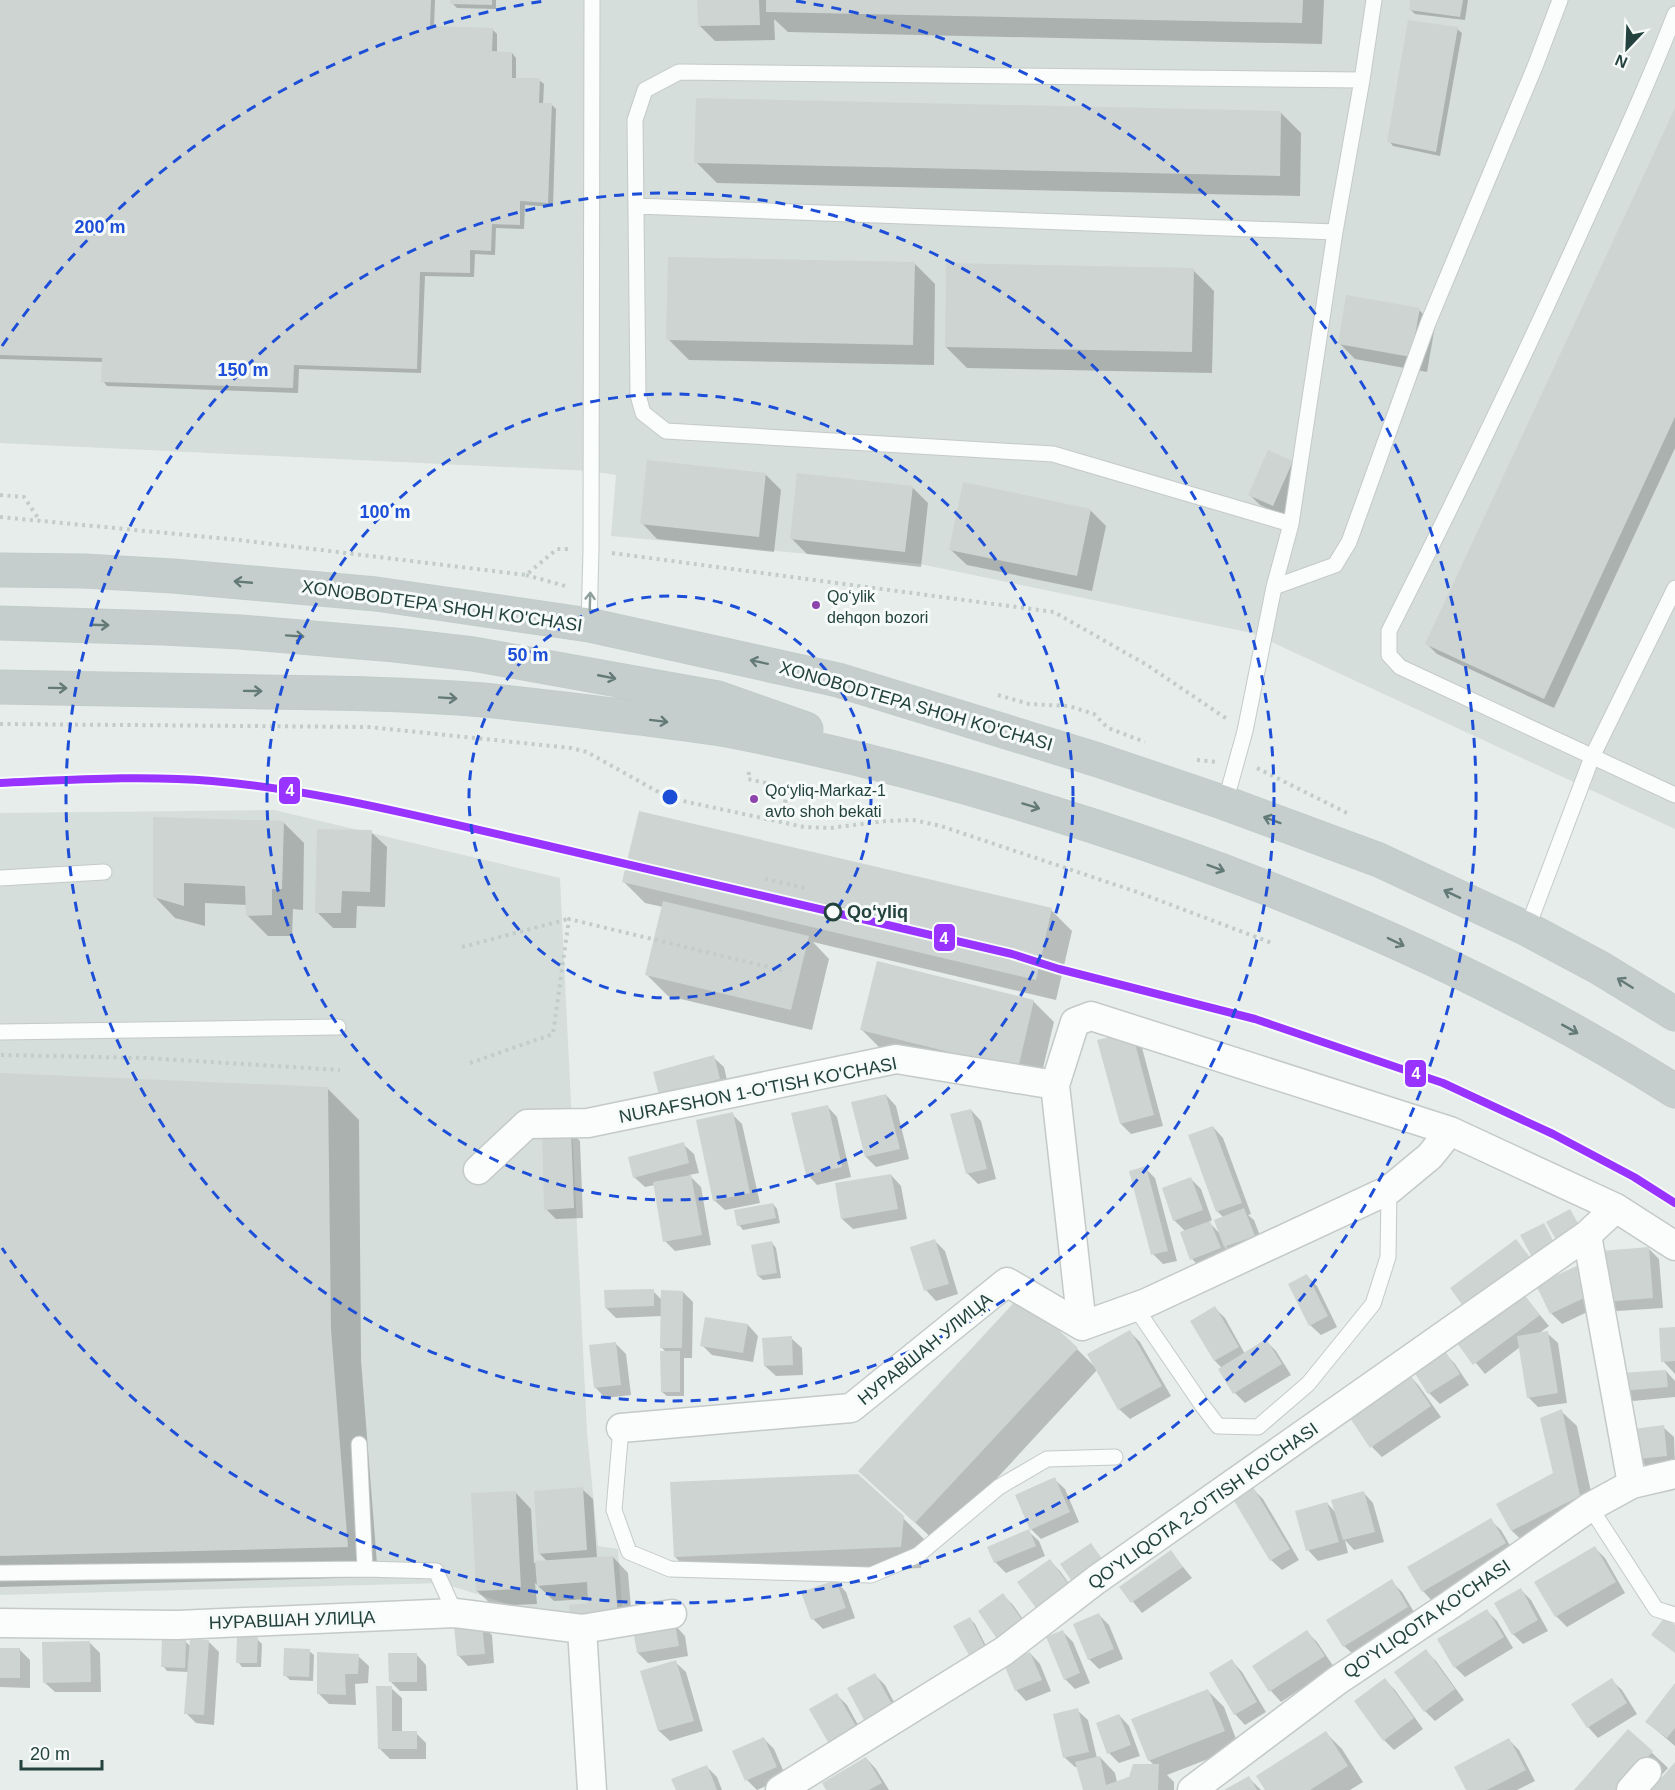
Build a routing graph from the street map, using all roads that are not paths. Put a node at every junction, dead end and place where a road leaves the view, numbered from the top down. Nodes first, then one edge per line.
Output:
1 (592, 0) edge
2 (1374, 0) edge
3 (1560, 0) edge
4 (1675, 14) edge
5 (1362, 80) junction
6 (636, 206) junction
7 (1335, 232) junction
8 (1291, 524) junction
9 (0, 554) edge
10 (0, 570) edge
11 (84, 571) junction
12 (1274, 587) junction
13 (1675, 588) edge
14 (0, 623) edge
15 (589, 625) junction
16 (0, 687) edge
17 (1592, 758) junction
18 (975, 789) junction
19 (1675, 795) edge
20 (1225, 803) junction
21 (104, 872) dead end
22 (0, 878) edge
23 (1527, 929) junction
24 (1675, 1014) edge
25 (338, 1027) dead end
26 (0, 1032) edge
27 (1055, 1085) junction
28 (1675, 1091) edge
29 (1450, 1131) junction
30 (478, 1170) dead end
31 (1389, 1190) junction
32 (1616, 1208) junction
33 (1587, 1234) junction
34 (1675, 1246) edge
35 (1135, 1307) junction
36 (1082, 1326) junction
37 (621, 1428) joint
38 (359, 1444) dead end
39 (1115, 1457) dead end
40 (1675, 1474) edge
41 (1632, 1484) junction
42 (1590, 1507) junction
43 (365, 1569) junction
44 (0, 1573) edge
45 (455, 1613) junction
46 (672, 1614) dead end
47 (1675, 1615) edge
48 (0, 1623) edge
49 (582, 1629) junction
50 (592, 1790) edge
51 (780, 1790) edge
52 (1192, 1790) edge

15 -> 1 lane
2 - 5 lane
3 - 12 lane
4 - 17 lane
5 - 6 lane
5 - 7 lane
6 - 7 lane
6 - 8 lane
7 - 8 lane
8 - 12 lane
9 - 11 highway
10 - 11 highway, XONOBODTEPA SHOH KO'CHASI
15 -> 11 highway, XONOBODTEPA SHOH KO'CHASI
12 - 20 lane
13 - 17 lane
14 -> 18 highway
20 -> 15 highway, XONOBODTEPA SHOH KO'CHASI
16 -> 18 highway
17 - 19 lane
17 - 23 lane
18 -> 28 highway
23 -> 20 highway, XONOBODTEPA SHOH KO'CHASI
21 - 22 lane
24 -> 23 highway, XONOBODTEPA SHOH KO'CHASI
25 - 26 lane
27 - 29 street
27 - 30 street, NURAFSHON 1-O'TISH KO'CHASI
27 - 36 street
29 - 31 street
29 - 32 street
31 - 35 street
31 - 35 lane
32 - 33 street, QO'YLIQOTA 2-O'TISH KO'CHASI
32 - 34 street
33 - 41 street
33 - 51 street, QO'YLIQOTA 2-O'TISH KO'CHASI
35 - 36 street
36 - 37 street, НУРАВШАН УЛИЦА
37 - 39 lane
38 - 43 lane
40 - 41 street, QO'YLIQOTA KO'CHASI
41 - 42 street, QO'YLIQOTA KO'CHASI
42 - 47 lane
42 - 52 street, QO'YLIQOTA KO'CHASI
43 - 44 lane
43 - 45 lane
45 - 48 street, НУРАВШАН УЛИЦА
45 - 49 street, НУРАВШАН УЛИЦА
46 - 49 street, НУРАВШАН УЛИЦА
49 - 50 street

